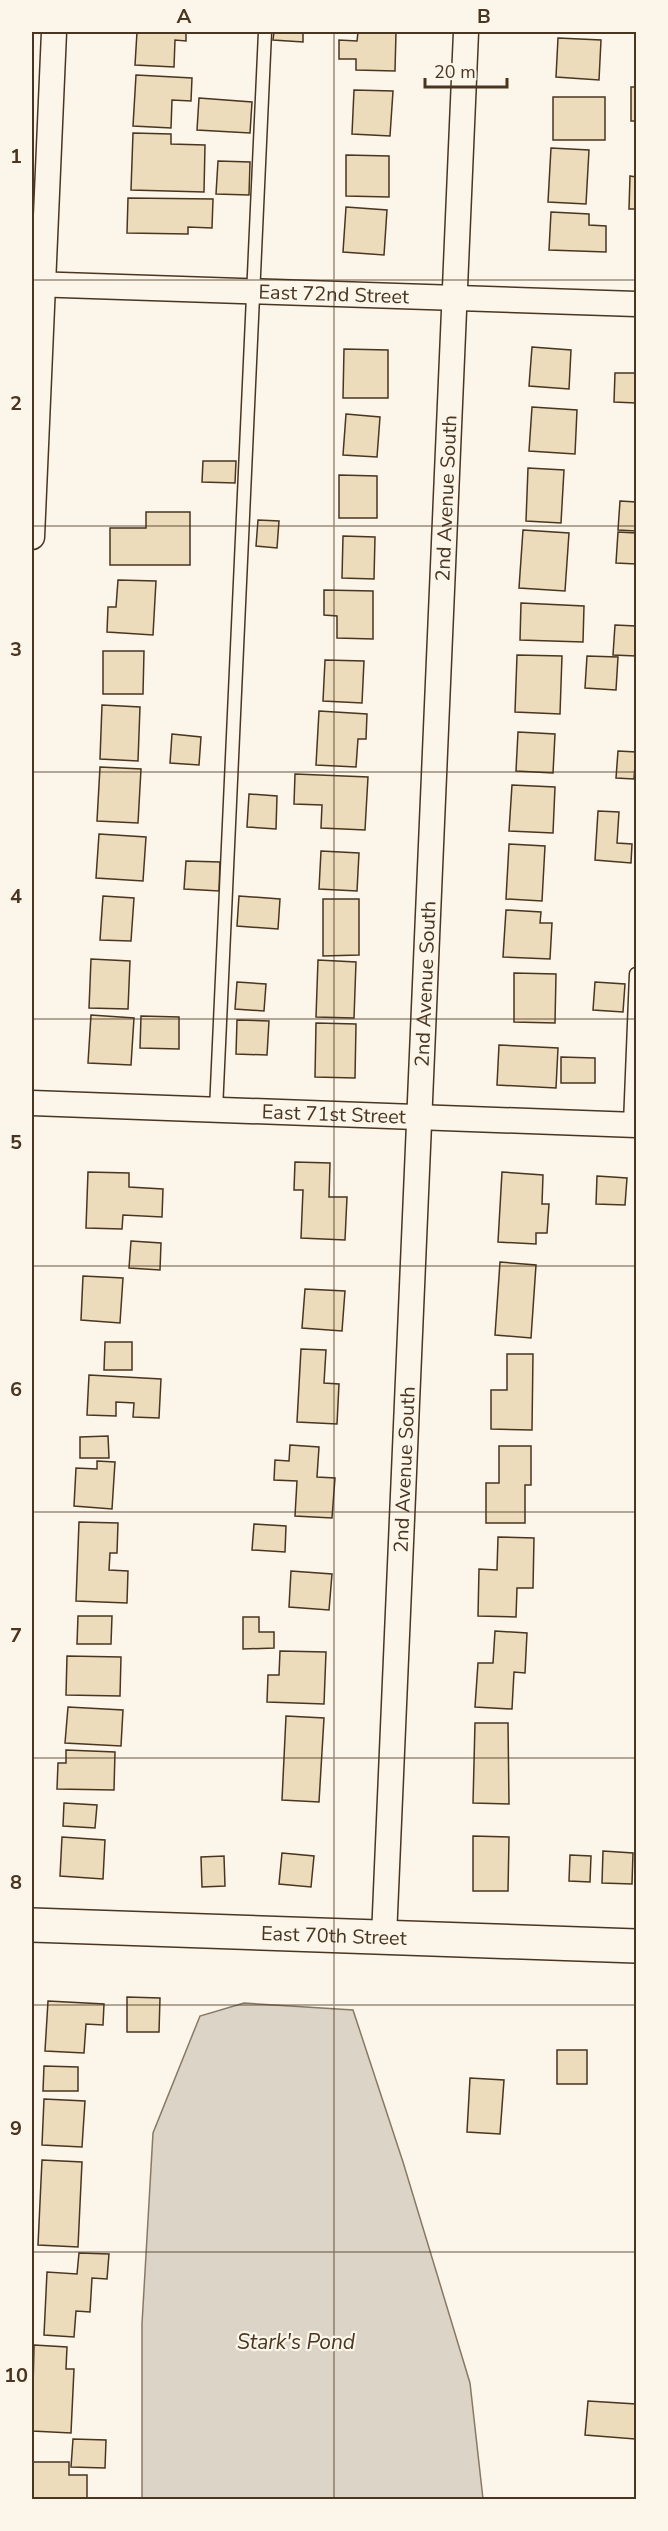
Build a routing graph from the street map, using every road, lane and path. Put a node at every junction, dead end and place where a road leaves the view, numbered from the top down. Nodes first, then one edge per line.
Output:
1 (54, 32) edge
2 (265, 32) edge
3 (466, 32) edge
4 (37, 284) edge
5 (254, 292) junction
6 (455, 298) junction
7 (636, 304) edge
8 (32, 537) edge
9 (636, 974) edge
10 (32, 1103) edge
11 (216, 1110) junction
12 (419, 1117) junction
13 (633, 1124) edge
14 (32, 1925) edge
15 (384, 1937) junction
16 (636, 1946) edge

1 - 4 street
2 - 5 lane
3 - 6 street, 2nd Avenue South
4 - 5 street, East 72nd Street
4 - 8 street
5 - 6 street, East 72nd Street
5 - 11 lane
6 - 7 street, East 72nd Street
6 - 12 street, 2nd Avenue South
9 - 13 lane
10 - 11 street, East 71st Street
11 - 12 street, East 71st Street
12 - 13 street, East 71st Street
12 - 15 street, 2nd Avenue South
14 - 15 street, East 70th Street
15 - 16 street, East 70th Street

